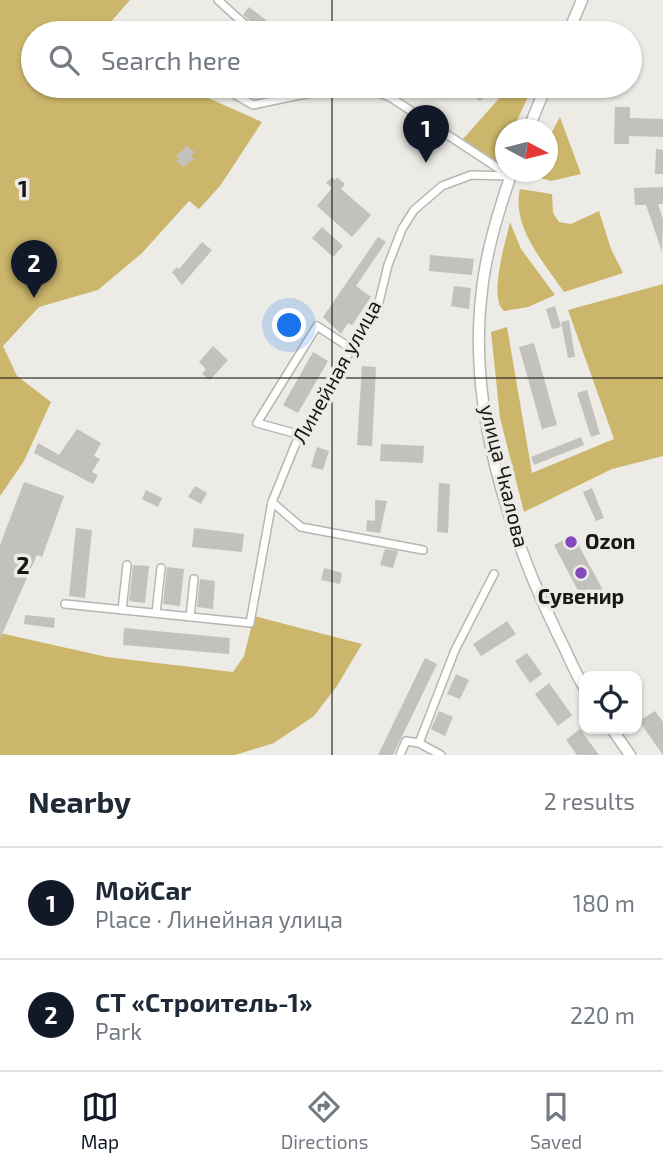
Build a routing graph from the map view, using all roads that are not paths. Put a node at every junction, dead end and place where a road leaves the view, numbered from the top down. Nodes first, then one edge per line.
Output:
1 (218, 0) edge
2 (582, 0) edge
3 (241, 21) edge
4 (573, 21) edge
5 (242, 98) edge
6 (284, 98) edge
7 (389, 98) edge
8 (541, 98) edge
9 (532, 119) edge
10 (495, 164) edge
11 (495, 173) edge
12 (509, 182) edge
13 (352, 349) junction
14 (301, 435) junction
15 (272, 502) junction
16 (423, 550) dead end
17 (127, 565) dead end
18 (161, 568) dead end
19 (494, 574) dead end
20 (194, 579) dead end
21 (65, 604) dead end
22 (122, 610) junction
23 (156, 614) junction
24 (190, 617) junction
25 (579, 677) edge
26 (615, 734) edge
27 (419, 743) junction
28 (400, 755) edge
29 (441, 755) edge
30 (630, 755) edge

1 - 3 street
2 - 4 main road
5 - 6 street
7 - 10 street
8 - 9 main road
11 - 13 street, Линейная улица
12 - 25 main road, улица Чкалова
13 - 14 street, Линейная улица
13 - 14 street
14 - 15 street, Линейная улица
15 - 16 street
15 - 24 street, Линейная улица
17 - 22 street
18 - 23 street
19 - 27 street
20 - 24 street
21 - 22 street, Линейная улица
22 - 23 street, Линейная улица
23 - 24 street, Линейная улица
26 - 30 main road
27 - 28 street
27 - 29 street

